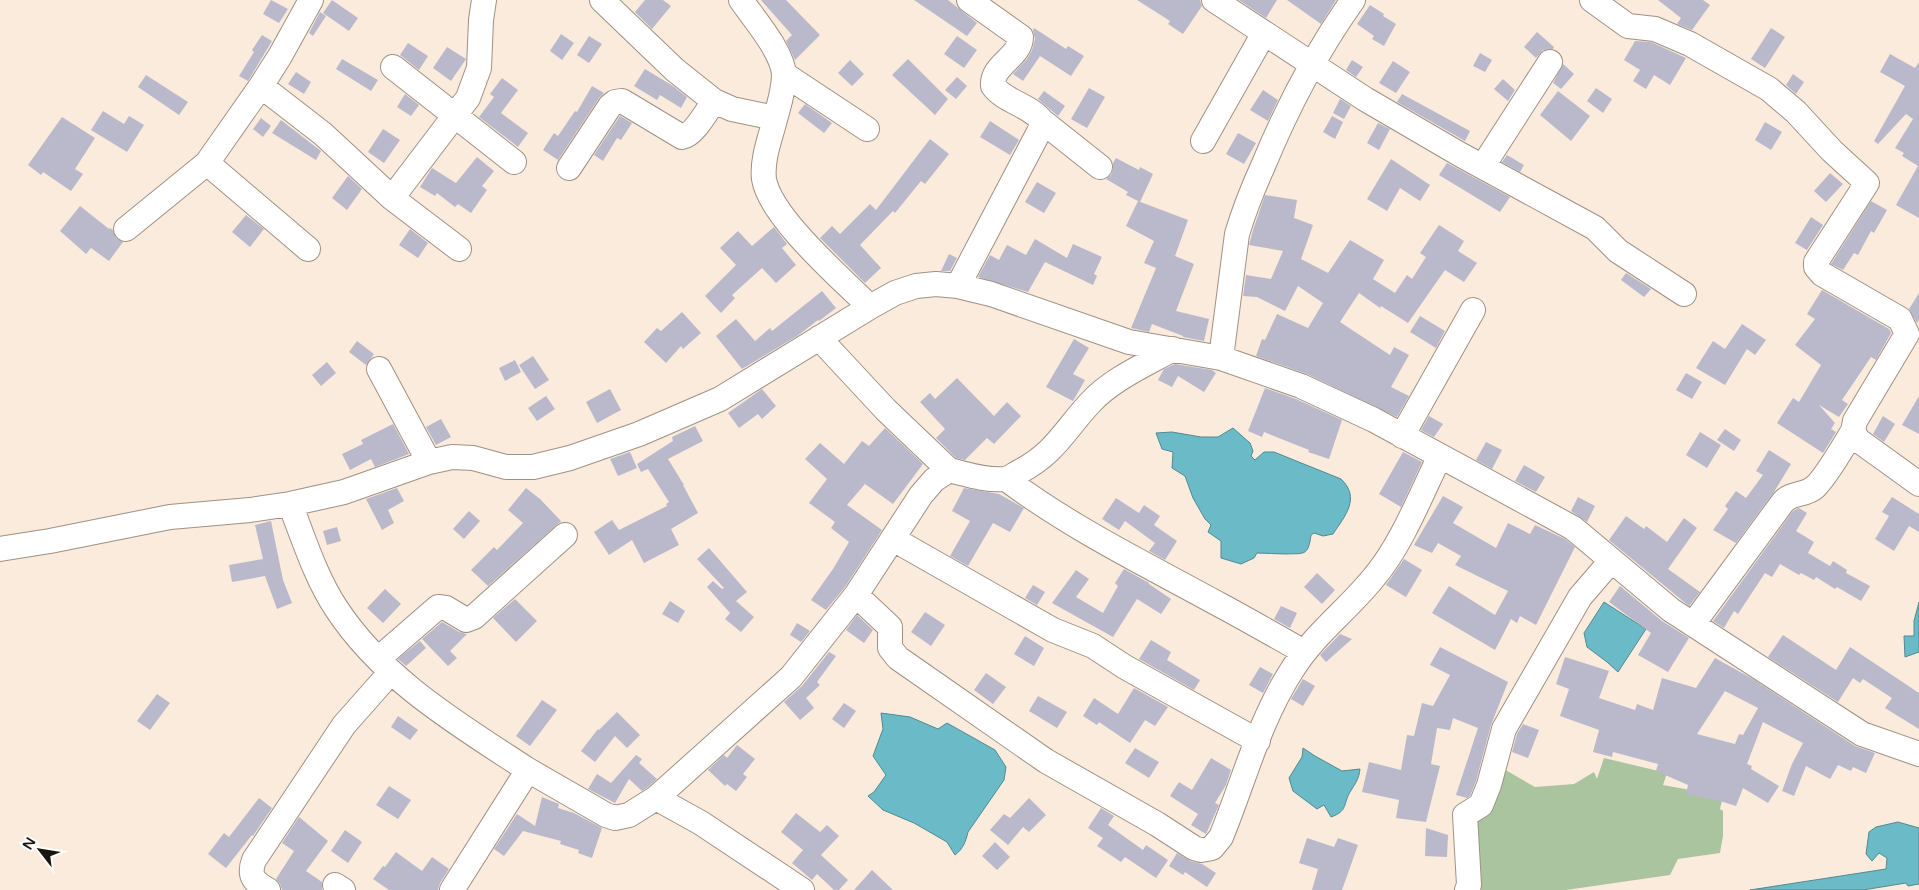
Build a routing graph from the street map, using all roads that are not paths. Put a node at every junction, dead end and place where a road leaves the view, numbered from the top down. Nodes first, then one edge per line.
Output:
1 (311, 0) edge
2 (484, 0) edge
3 (602, 0) edge
4 (741, 0) edge
5 (969, 0) edge
6 (1214, 0) edge
7 (1352, 0) edge
8 (1592, 0) edge
9 (1264, 34) junction
10 (1550, 62) dead end
11 (1312, 64) junction
12 (393, 67) dead end
13 (784, 74) junction
14 (261, 86) junction
15 (714, 101) junction
16 (455, 115) junction
17 (775, 118) junction
18 (1042, 121) junction
19 (867, 129) dead end
20 (1204, 141) dead end
21 (514, 162) dead end
22 (207, 163) junction
23 (1483, 166) junction
24 (1100, 167) dead end
25 (569, 168) dead end
26 (392, 198) junction
27 (126, 229) dead end
28 (308, 249) dead end
29 (460, 249) dead end
30 (958, 286) junction
31 (1684, 294) dead end
32 (870, 306) junction
33 (1473, 310) dead end
34 (819, 338) junction
35 (1173, 350) junction
36 (1221, 358) junction
37 (379, 369) dead end
38 (1854, 431) junction
39 (1402, 436) junction
40 (1440, 456) junction
41 (429, 462) junction
42 (948, 470) junction
43 (1006, 479) junction
44 (1919, 484) edge
45 (290, 504) junction
46 (565, 535) dead end
47 (893, 539) junction
48 (0, 549) edge
49 (1611, 561) junction
50 (856, 595) junction
51 (1693, 624) junction
52 (1304, 652) junction
53 (384, 666) junction
54 (1258, 741) junction
55 (1919, 754) edge
56 (528, 770) junction
57 (656, 798) junction
58 (268, 890) edge
59 (452, 890) edge
60 (802, 890) edge
61 (1467, 890) edge

1 - 14 street
2 - 16 street
3 - 15 street
4 - 13 street
5 - 18 street
6 - 9 street
7 - 11 street
8 - 38 street
9 - 11 street
9 - 20 street
10 - 23 street
11 - 23 street
11 - 36 street
12 - 16 street
13 - 17 street
13 - 19 street
14 - 22 street
14 - 26 street
15 - 17 street
15 - 25 street
16 - 21 street
16 - 26 street
17 - 32 street
18 - 24 street
18 - 30 street
22 - 27 street
22 - 28 street
23 - 31 street
26 - 29 street
30 - 32 street
30 - 35 street
32 - 34 street
33 - 39 street
34 - 41 street
34 - 42 street
35 - 36 street
35 - 43 street
36 - 39 street
37 - 41 street
38 - 44 street
38 - 51 street
39 - 40 street
40 - 49 street
40 - 52 street
41 - 45 street
42 - 43 street
42 - 47 street
43 - 52 street
45 - 48 street
45 - 53 street
46 - 53 street
47 - 50 street
47 - 54 street
49 - 51 street
49 - 61 street
50 - 54 street
50 - 57 street
51 - 55 street
52 - 54 street
53 - 56 street
53 - 58 street
56 - 57 street
56 - 59 street
57 - 60 street

